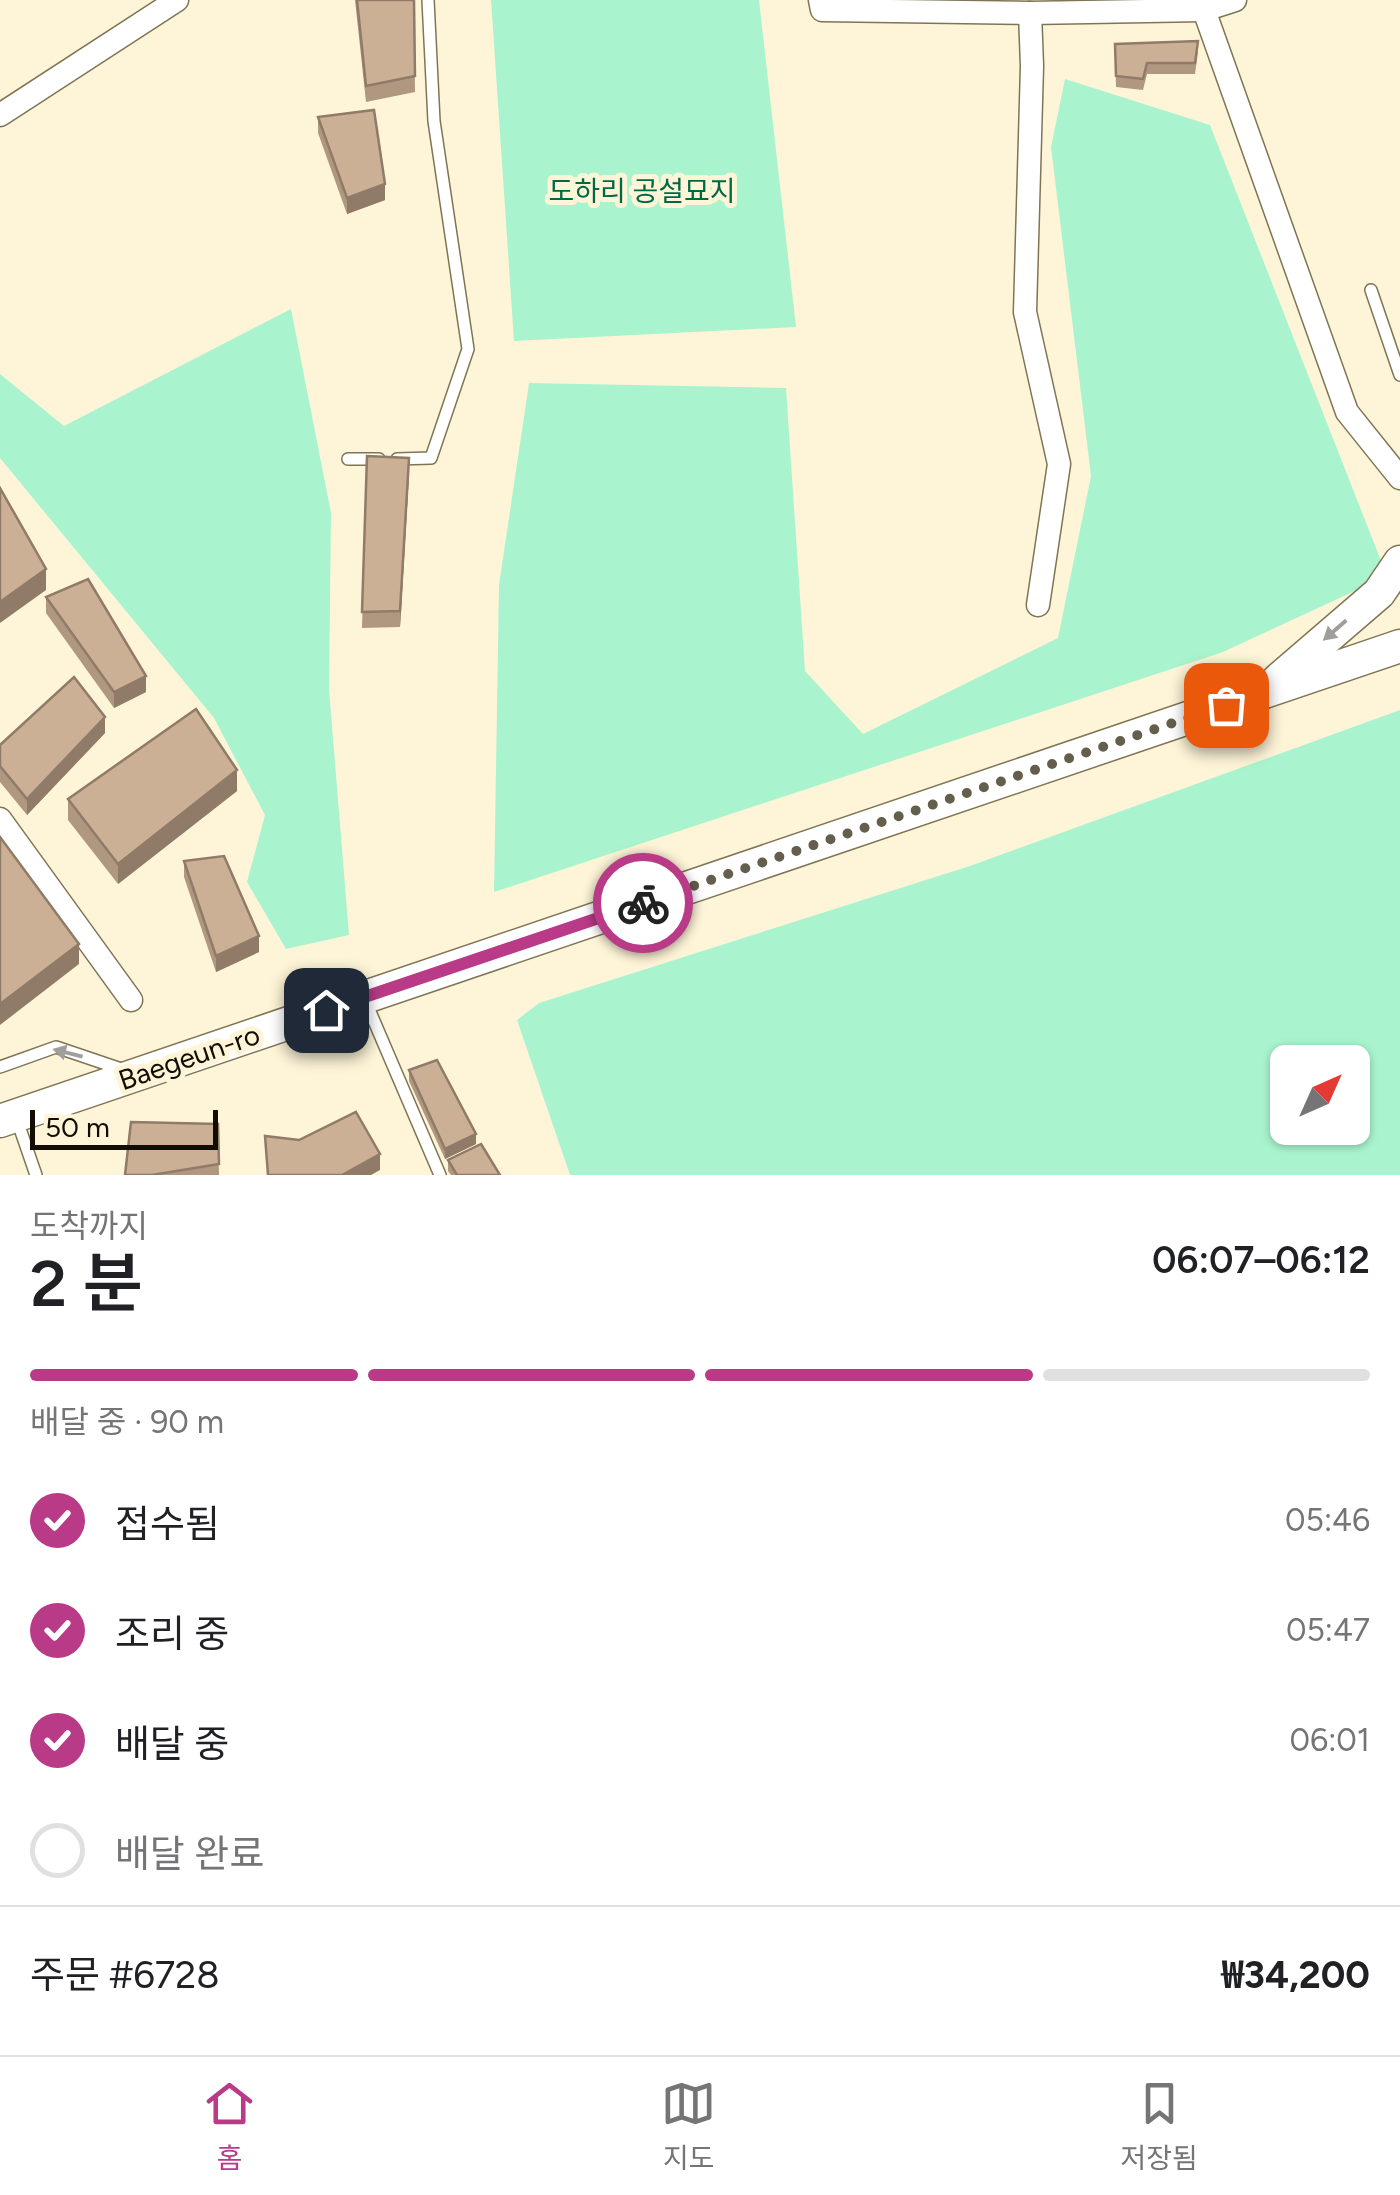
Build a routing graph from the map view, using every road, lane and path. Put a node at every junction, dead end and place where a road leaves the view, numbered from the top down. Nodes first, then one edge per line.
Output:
1 (177, 0) edge
2 (428, 0) edge
3 (820, 0) edge
4 (1233, 0) edge
5 (1204, 10) junction
6 (1030, 14) junction
7 (0, 115) edge
8 (1372, 290) dead end
9 (1400, 374) edge
10 (348, 459) dead end
11 (1400, 478) edge
12 (1400, 562) edge
13 (1038, 605) dead end
14 (1400, 646) edge
15 (1263, 692) junction
16 (0, 819) edge
17 (364, 998) junction
18 (130, 1000) dead end
19 (0, 1067) edge
20 (137, 1074) junction
21 (8, 1118) edge
22 (36, 1175) edge
23 (440, 1175) edge

1 - 7 street
2 - 10 lane
3 - 6 street
4 - 5 street
5 - 6 street
5 - 11 street
6 - 13 street
8 - 9 lane
12 -> 15 main road
14 - 15 main road, Baegeun-ro
15 - 17 main road, Baegeun-ro
16 - 18 street
17 - 20 main road, Baegeun-ro
17 - 23 lane
20 -> 19 lane
20 - 21 main road, Baegeun-ro
21 - 22 lane

